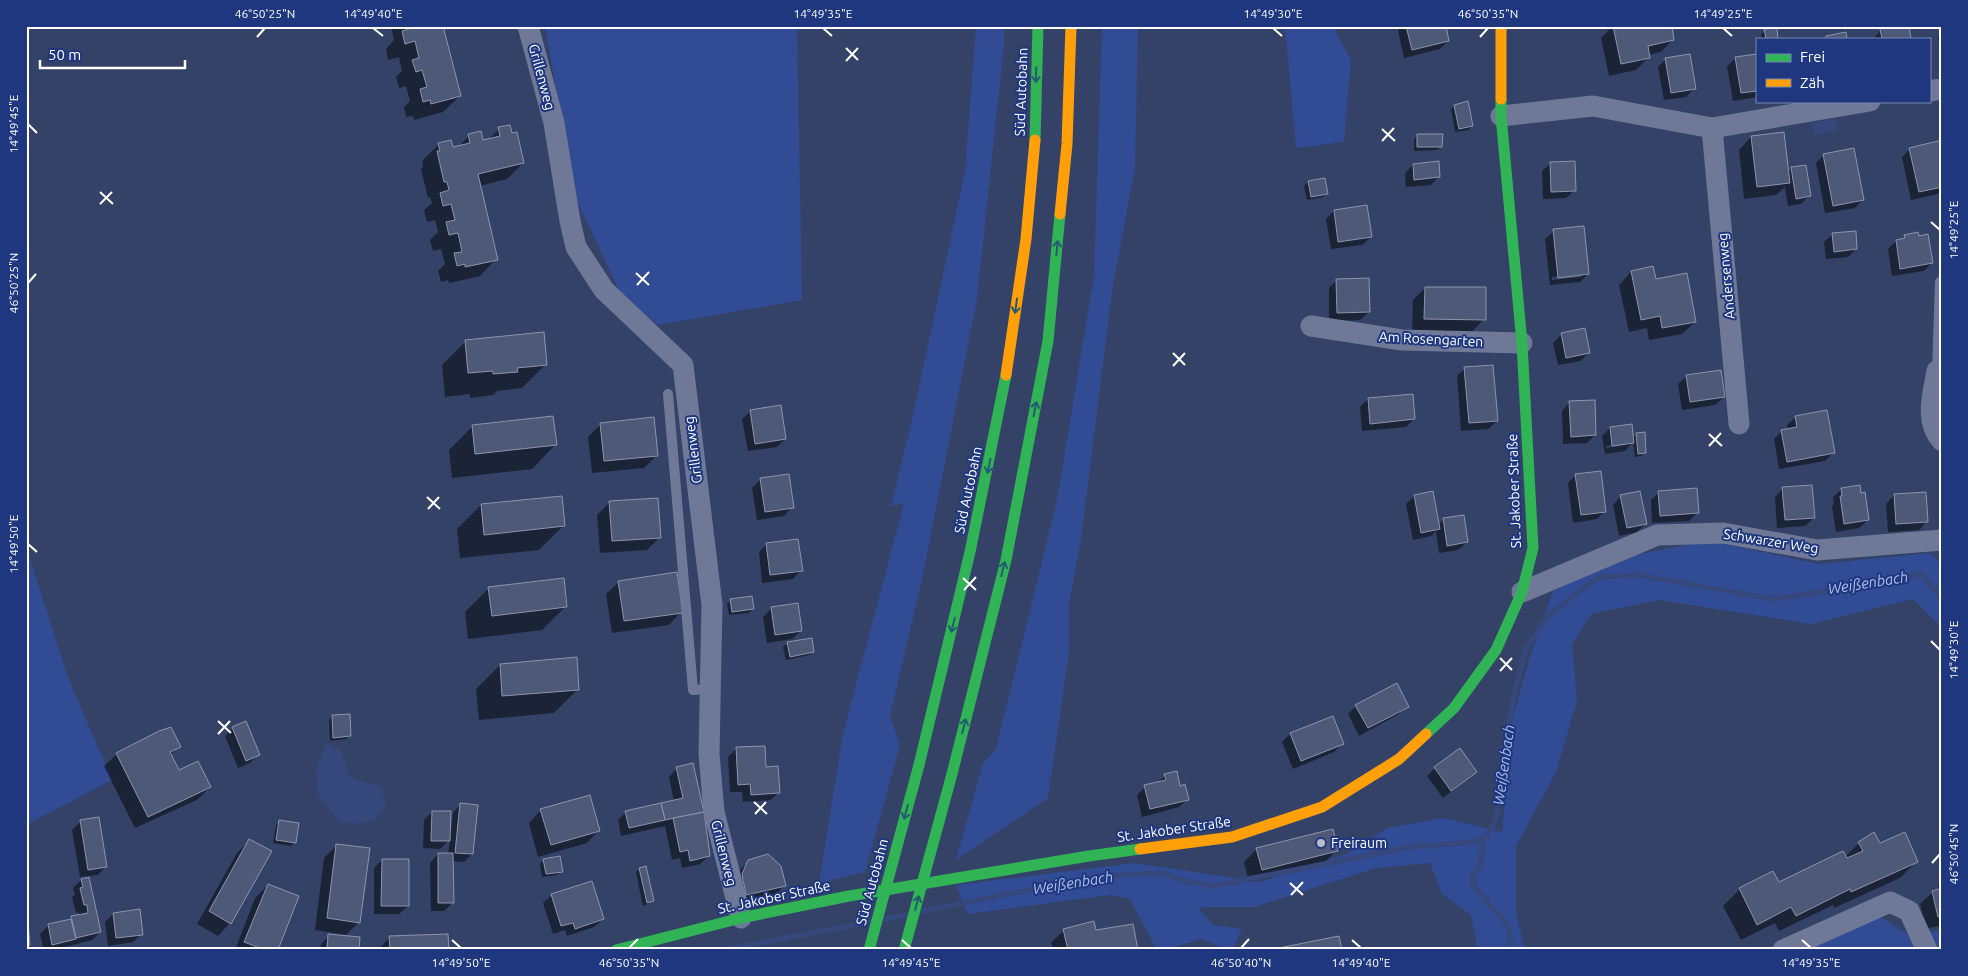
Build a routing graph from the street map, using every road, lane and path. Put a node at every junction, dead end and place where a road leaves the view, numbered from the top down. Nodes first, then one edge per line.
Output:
1 (528, 26) edge
2 (1038, 26) edge
3 (1071, 26) edge
4 (1501, 26) edge
5 (1864, 102) edge
6 (1501, 116) junction
7 (1712, 128) junction
8 (1940, 282) dead end
9 (1310, 326) dead end
10 (1522, 343) junction
11 (1940, 370) edge
12 (668, 394) dead end
13 (1739, 424) dead end
14 (1942, 441) edge
15 (1942, 540) edge
16 (1522, 592) junction
17 (711, 688) junction
18 (741, 918) junction
19 (616, 950) edge
20 (869, 950) edge
21 (904, 950) edge
22 (1783, 950) edge
23 (1927, 950) edge

1 - 17 street, Grillenweg
2 -> 20 main road, Süd Autobahn, bridge
21 -> 3 main road, bridge
4 - 6 main road, St. Jakober Straße
5 - 7 street
6 - 7 street
6 - 10 main road, St. Jakober Straße
7 - 13 street, Andersenweg
8 - 11 lane
9 - 10 street, Am Rosengarten
10 - 16 main road, St. Jakober Straße
11 - 14 street
12 - 17 lane
15 - 16 street, Schwarzer Weg
16 - 18 main road, St. Jakober Straße
17 - 18 street, Grillenweg
18 - 19 main road, St. Jakober Straße
22 - 23 street

